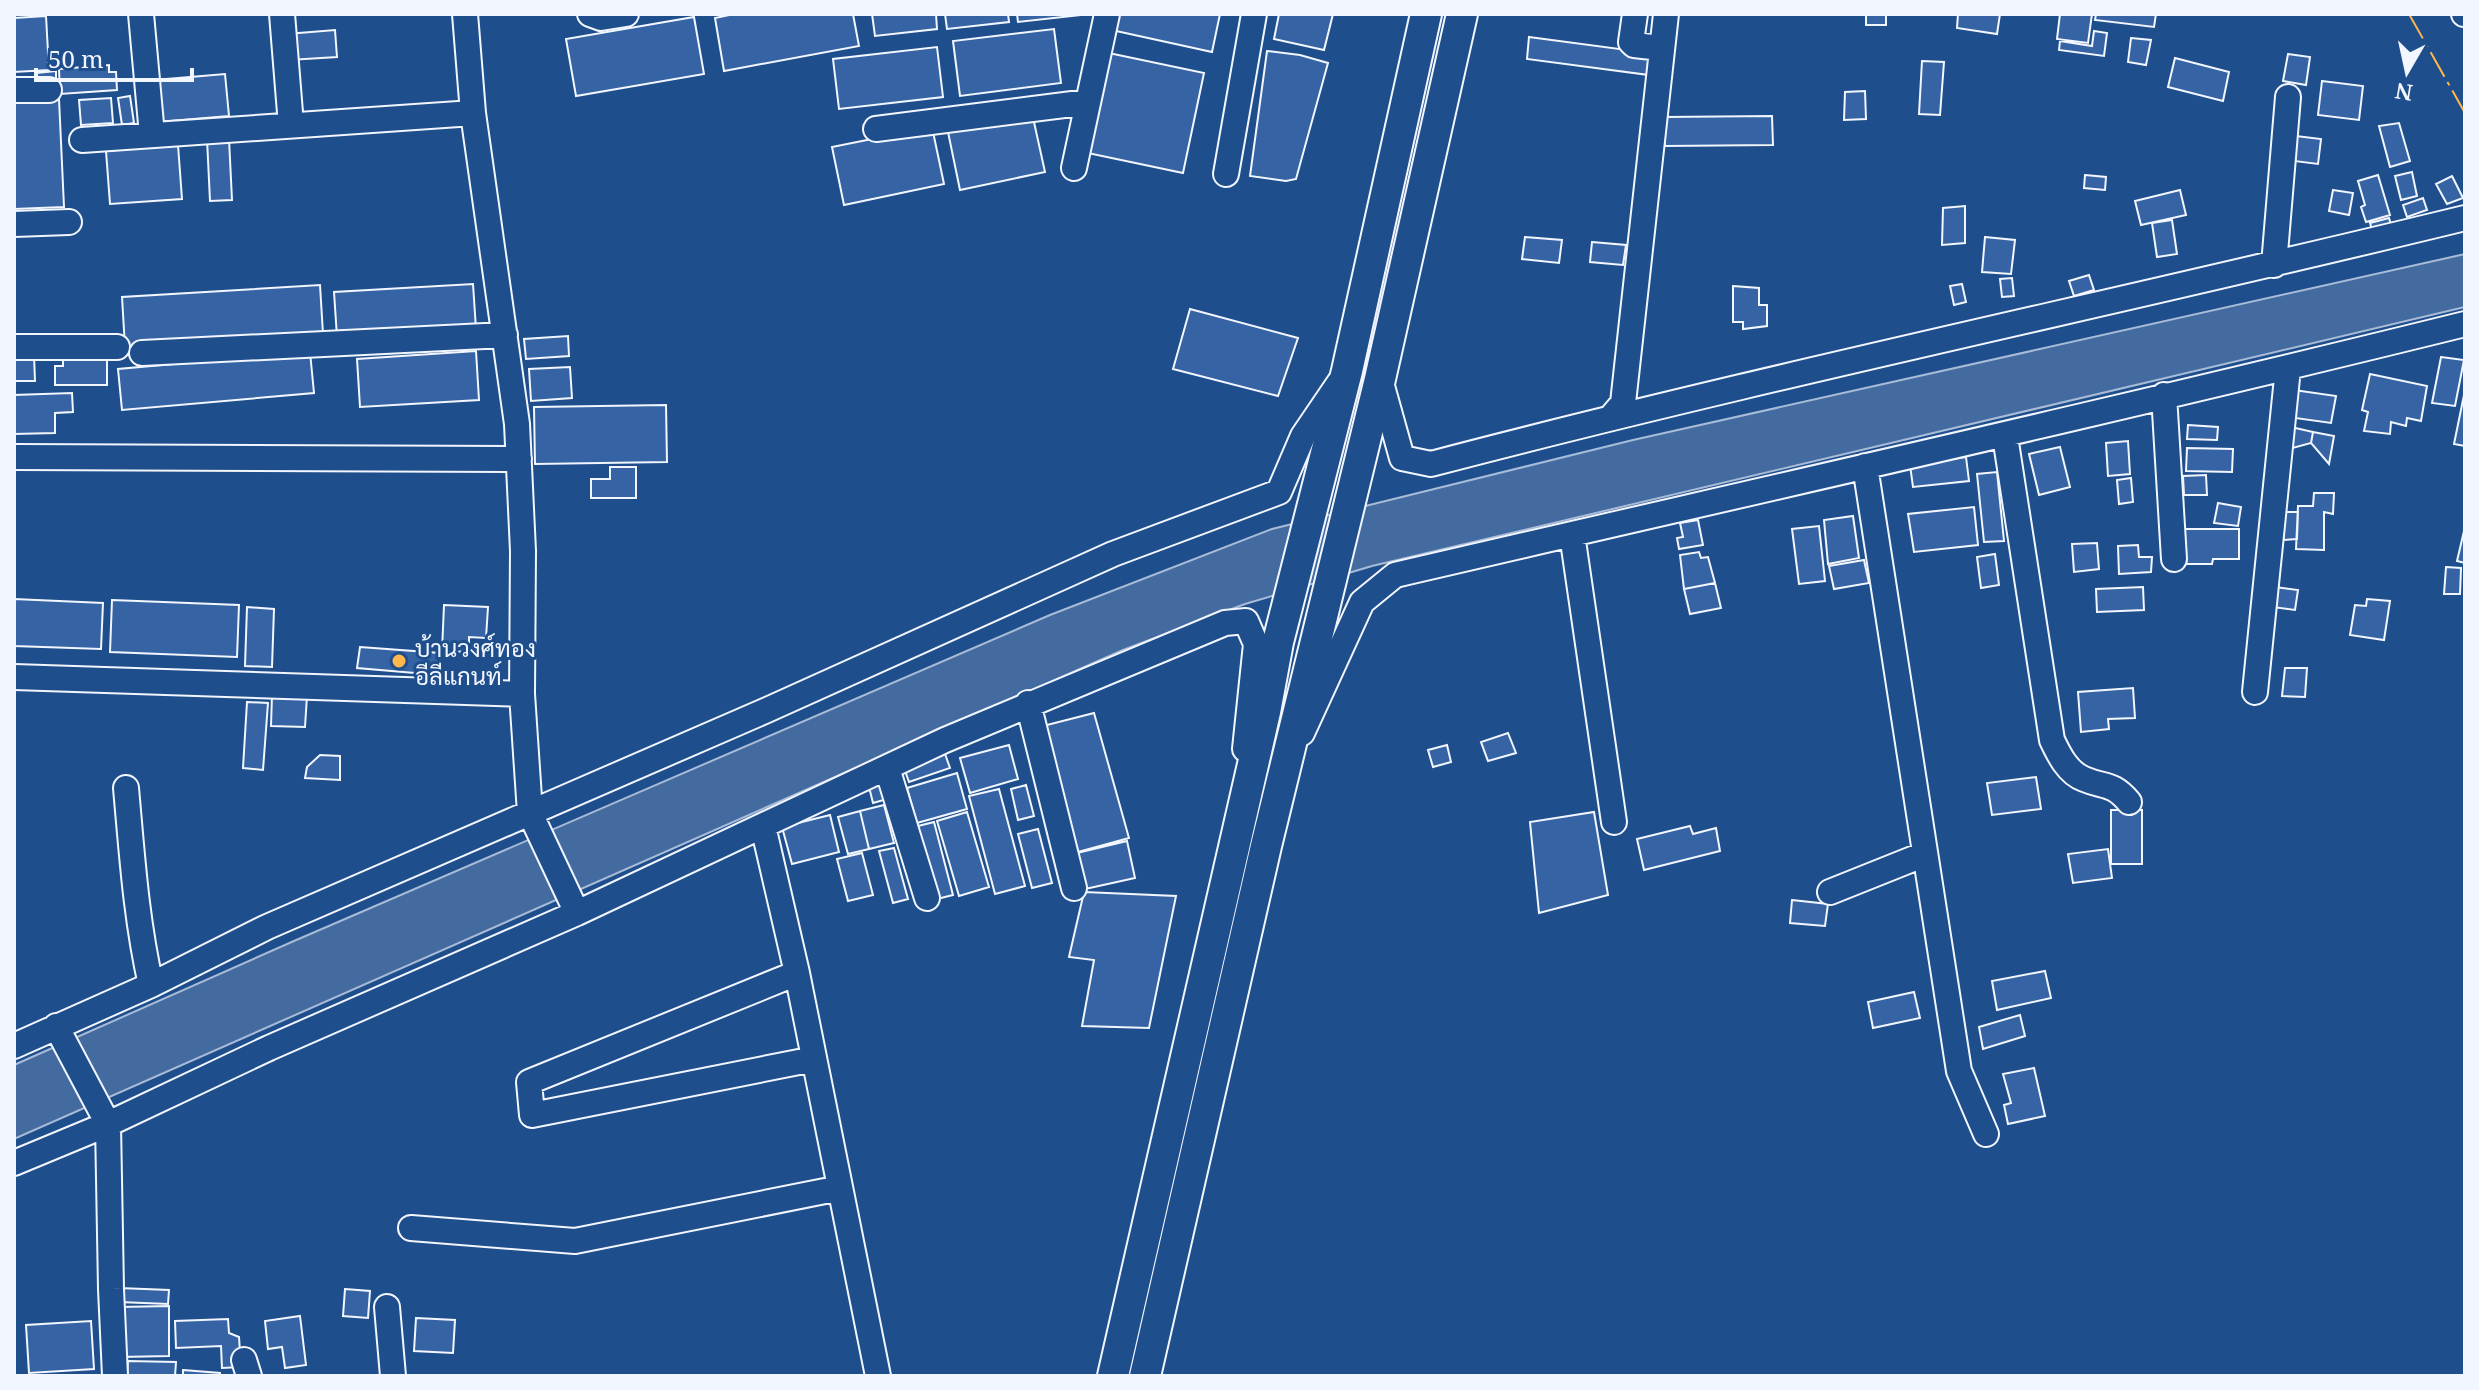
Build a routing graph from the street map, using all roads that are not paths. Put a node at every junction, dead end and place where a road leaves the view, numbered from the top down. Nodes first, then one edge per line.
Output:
1 (141, 14) edge
2 (282, 14) edge
3 (465, 14) edge
4 (590, 14) edge
5 (626, 14) edge
6 (1107, 14) edge
7 (1254, 14) edge
8 (1426, 14) edge
9 (1462, 14) edge
10 (1635, 14) edge
11 (1666, 14) edge
12 (1661, 48) junction
13 (14, 90) edge
14 (49, 90) dead end
15 (2288, 97) dead end
16 (1088, 102) junction
17 (473, 113) junction
18 (291, 125) junction
19 (876, 129) dead end
20 (152, 135) junction
21 (82, 140) dead end
22 (1074, 168) dead end
23 (1226, 174) dead end
24 (2465, 218) edge
25 (69, 222) dead end
26 (14, 224) edge
27 (2274, 265) junction
28 (2465, 324) edge
29 (505, 335) junction
30 (14, 347) edge
31 (117, 347) dead end
32 (142, 353) dead end
33 (2288, 368) junction
34 (1347, 371) junction
35 (1380, 379) junction
36 (2164, 395) junction
37 (1612, 416) junction
38 (2005, 436) junction
39 (14, 457) edge
40 (519, 459) junction
41 (1865, 466) junction
42 (1572, 534) junction
43 (2174, 559) dead end
44 (14, 677) edge
45 (2255, 692) dead end
46 (522, 694) junction
47 (1028, 703) junction
48 (887, 768) junction
49 (1284, 772) junction
50 (126, 788) dead end
51 (2129, 802) dead end
52 (530, 813) junction
53 (1614, 822) dead end
54 (763, 826) junction
55 (1236, 839) junction
56 (1925, 854) junction
57 (1074, 888) dead end
58 (1830, 892) dead end
59 (927, 898) dead end
60 (577, 913) junction
61 (797, 973) junction
62 (151, 985) junction
63 (56, 1026) junction
64 (14, 1046) edge
65 (814, 1059) junction
66 (108, 1124) junction
67 (1986, 1134) dead end
68 (14, 1163) edge
69 (840, 1188) junction
70 (411, 1228) dead end
71 (387, 1307) dead end
72 (115, 1376) edge
73 (393, 1376) edge
74 (878, 1376) edge
75 (1113, 1376) edge
76 (1145, 1376) edge

1 - 20 street
2 - 18 street
3 - 17 street
4 - 5 street
6 - 16 street
7 - 23 street
8 - 34 main road
9 - 35 main road
10 - 12 street
11 - 12 street
12 - 37 street
13 - 14 street
15 - 27 street
16 - 19 street
16 - 22 street
17 - 18 street
17 - 29 street
18 - 20 street
20 - 21 street
24 - 27 street
25 - 26 street
27 - 37 street
28 - 33 street
29 - 32 street
29 - 40 street
30 - 31 street
33 - 36 street
33 - 45 street
34 - 52 street
34 - 55 main road
35 - 37 street
35 - 49 main road
36 - 38 street
36 - 43 street
38 - 41 street
38 - 51 street
39 - 40 street
40 - 46 street
41 - 42 street
41 - 56 street
42 - 49 street
42 - 53 street
44 - 46 street
46 - 52 street
47 - 48 street
47 - 55 street
47 - 57 street
48 - 54 street
48 - 59 street
49 - 76 main road
50 - 62 street
52 - 60 street
52 - 62 street
54 - 60 street
54 - 61 street
55 - 75 main road
56 - 58 street
56 - 67 street
60 - 66 street
61 - 65 street
61 - 65 street
62 - 63 street
63 - 64 street
63 - 66 street
65 - 69 street
66 - 68 street
66 - 72 street
69 - 70 street
69 - 74 street
71 - 73 street

